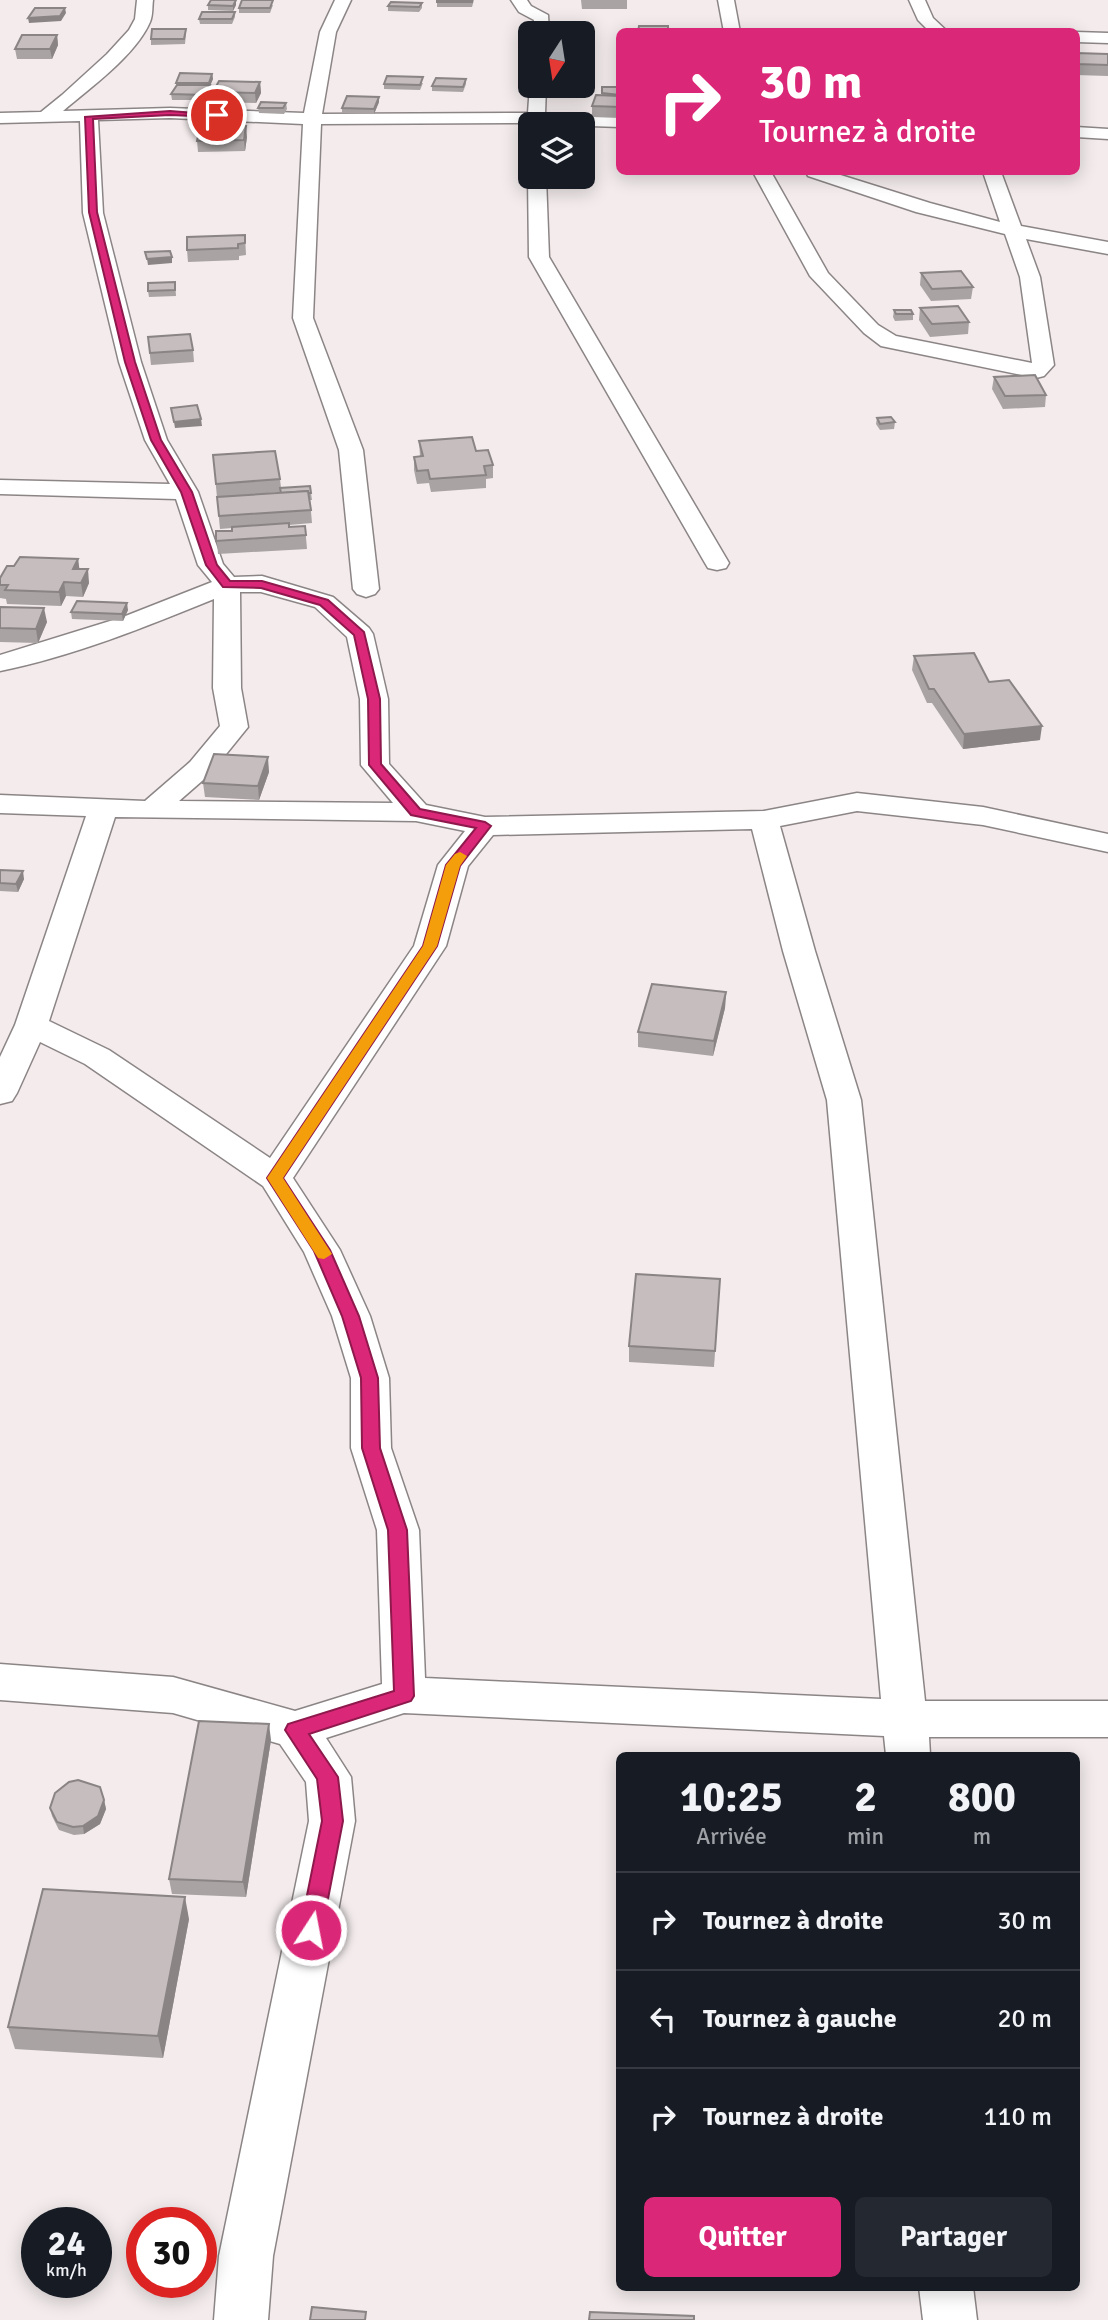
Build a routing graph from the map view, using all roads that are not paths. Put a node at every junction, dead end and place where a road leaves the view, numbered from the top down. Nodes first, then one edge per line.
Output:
1 (145, 0) edge
2 (343, 0) edge
3 (519, 0) edge
4 (726, 0) edge
5 (917, 0) edge
6 (542, 21) edge
7 (731, 28) edge
8 (935, 28) edge
9 (1080, 37) edge
10 (1108, 38) edge
11 (45, 117) junction
12 (89, 117) junction
13 (0, 118) edge
14 (312, 119) junction
15 (518, 122) edge
16 (595, 122) edge
17 (616, 122) edge
18 (1080, 132) edge
19 (1108, 134) edge
20 (764, 175) edge
21 (823, 175) edge
22 (993, 175) edge
23 (537, 189) edge
24 (1014, 230) junction
25 (1108, 248) edge
26 (0, 487) edge
27 (186, 492) junction
28 (717, 563) dead end
29 (227, 585) junction
30 (366, 589) dead end
31 (0, 663) edge
32 (0, 804) edge
33 (103, 808) junction
34 (152, 810) junction
35 (416, 812) junction
36 (764, 820) junction
37 (485, 826) junction
38 (1108, 843) edge
39 (31, 1025) junction
40 (0, 1093) edge
41 (275, 1178) junction
42 (0, 1682) edge
43 (404, 1696) junction
44 (1108, 1719) edge
45 (295, 1730) junction
46 (906, 1737) edge
47 (946, 2291) edge
48 (241, 2320) edge
49 (950, 2320) edge

1 - 11 street
2 - 14 street
3 - 6 street
4 - 7 street
5 - 8 street
9 - 10 street
11 - 12 street
11 - 13 street
12 - 14 street
12 - 27 street
14 - 15 street
14 - 30 street
16 - 17 street
18 - 19 street
20 - 24 street
21 - 24 street
22 - 24 street
23 - 28 street
24 - 25 street
26 - 27 street
27 - 29 street
29 - 31 street
29 - 34 street
29 - 35 street
32 - 33 street
33 - 34 street
33 - 39 street
34 - 35 street
35 - 37 street
36 - 37 street
36 - 38 street
36 - 46 street
37 - 41 street
39 - 40 street
39 - 41 street
41 - 43 street
42 - 45 street
43 - 45 street
43 - 46 street
44 - 46 street
45 - 48 street
47 - 49 street

